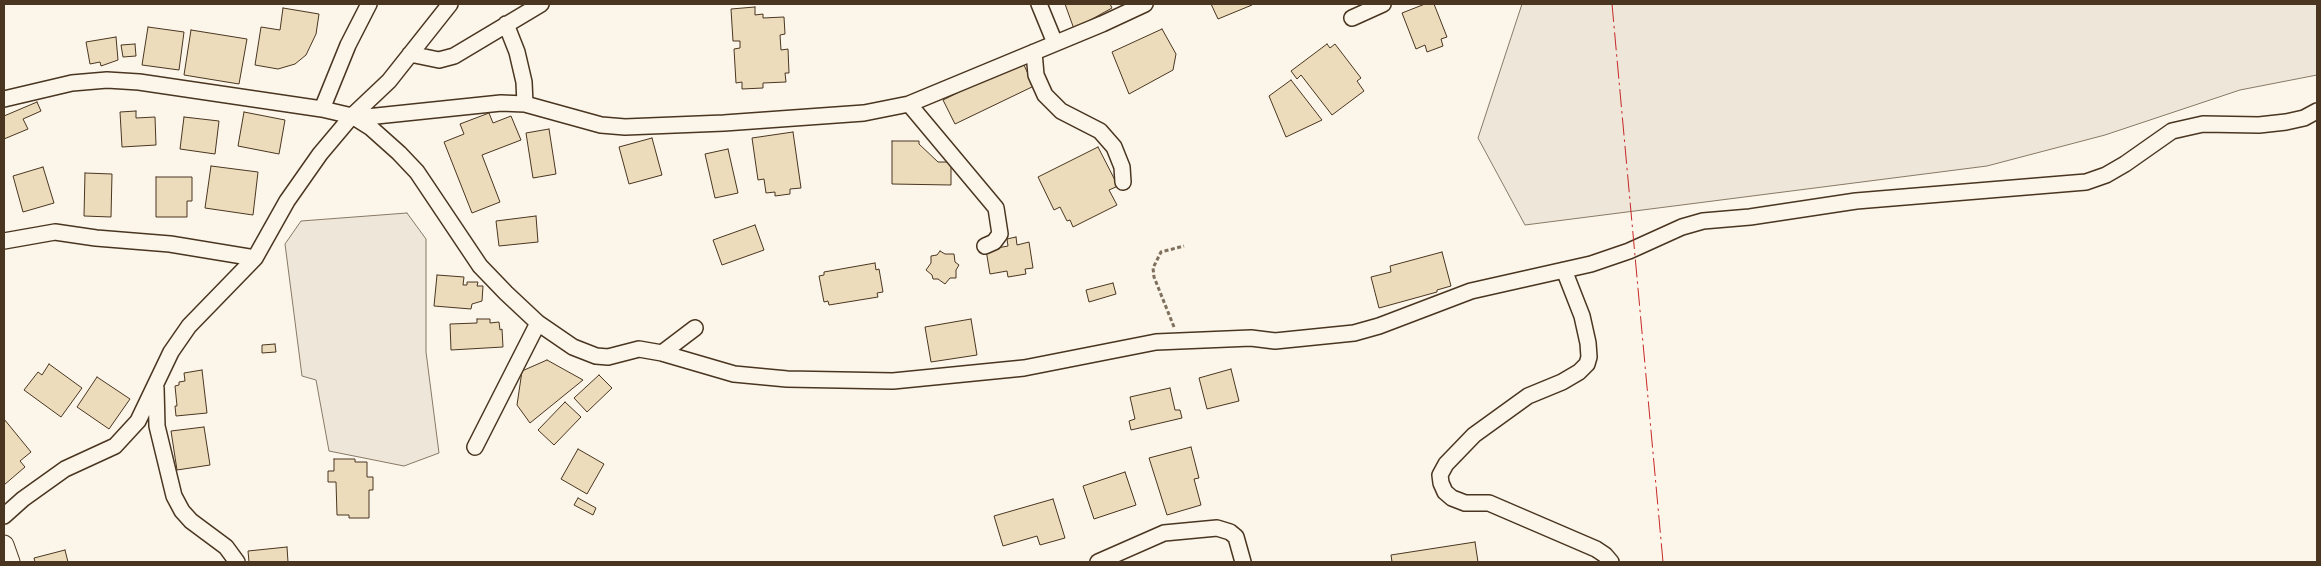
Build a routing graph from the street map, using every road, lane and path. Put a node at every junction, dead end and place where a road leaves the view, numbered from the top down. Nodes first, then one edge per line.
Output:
1 (369, 4) edge
2 (450, 4) edge
3 (541, 4) edge
4 (1039, 4) edge
5 (1383, 4) edge
6 (1136, 6) edge
7 (1352, 18) dead end
8 (506, 24) junction
9 (1055, 44) junction
10 (1034, 52) junction
11 (410, 54) junction
12 (4, 99) edge
13 (525, 104) junction
14 (909, 104) junction
15 (322, 109) junction
16 (2317, 111) edge
17 (355, 117) junction
18 (1123, 182) dead end
19 (4, 241) edge
20 (986, 246) dead end
21 (1184, 246) dead end
22 (255, 258) junction
23 (1564, 270) junction
24 (538, 323) junction
25 (695, 328) dead end
26 (1180, 341) junction
27 (662, 353) junction
28 (156, 386) junction
29 (475, 447) dead end
30 (4, 516) edge
31 (4, 545) edge
32 (10, 562) edge
33 (236, 562) edge
34 (1098, 562) edge
35 (1243, 562) edge
36 (1611, 562) edge

1 - 15 street
2 - 11 street
3 - 8 street
4 - 9 street
5 - 7 street
6 - 9 street
8 - 11 street
8 - 13 street
9 - 10 street
10 - 14 street
10 - 18 street
11 - 17 street
12 - 15 street
13 - 14 street
13 - 17 street
14 - 20 street
15 - 17 street
16 - 23 street
17 - 22 street
17 - 24 street
19 - 22 street
21 - 26 path
22 - 28 street
23 - 26 street
23 - 36 street
24 - 27 street
24 - 29 street
25 - 27 street
26 - 27 street
28 - 30 street
28 - 33 street
31 - 32 street
34 - 35 street

